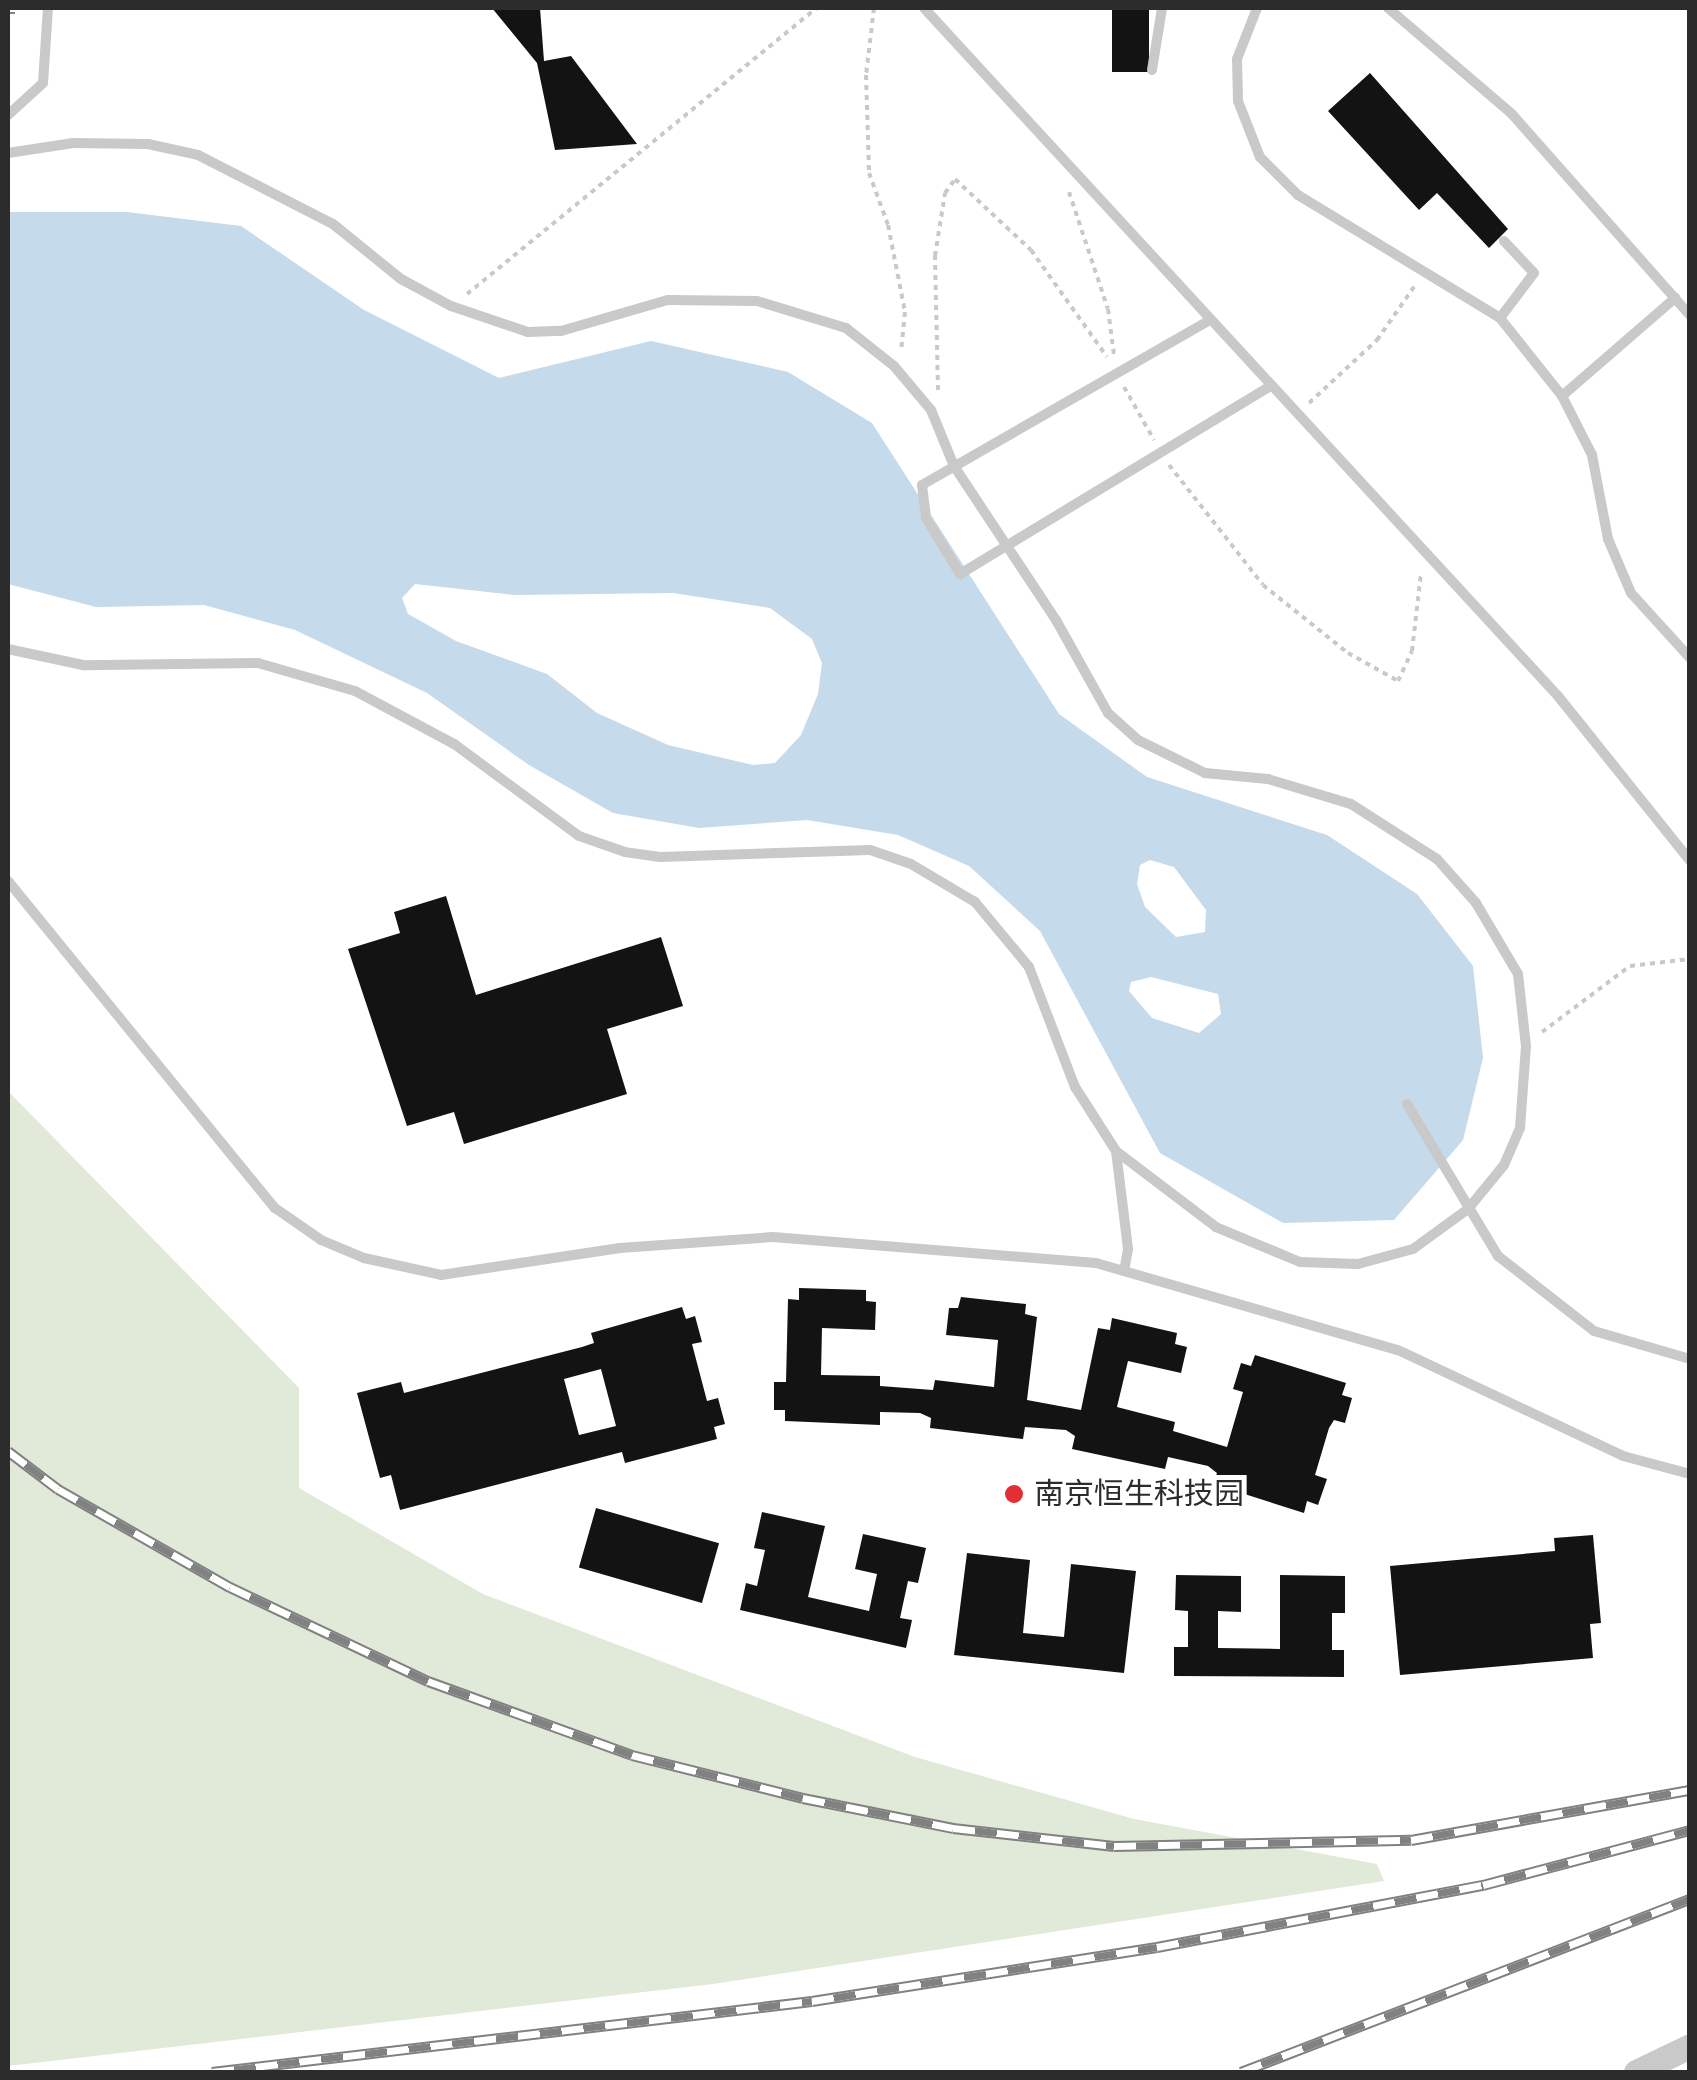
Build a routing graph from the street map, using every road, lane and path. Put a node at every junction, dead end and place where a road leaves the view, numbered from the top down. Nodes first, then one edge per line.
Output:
1 (48, 8) edge
2 (816, 8) edge
3 (874, 8) edge
4 (924, 8) edge
5 (1162, 8) edge
6 (1256, 8) edge
7 (1388, 8) edge
8 (1152, 70) dead end
9 (8, 115) edge
10 (8, 153) edge
11 (1064, 158) junction
12 (1504, 240) dead end
13 (1422, 276) junction
14 (1674, 298) junction
15 (451, 306) junction
16 (1690, 314) edge
17 (1500, 318) junction
18 (1210, 320) junction
19 (894, 366) junction
20 (1117, 373) junction
21 (1271, 386) junction
22 (1562, 396) junction
23 (940, 400) dead end
24 (1298, 414) junction
25 (1160, 452) junction
26 (954, 466) junction
27 (1006, 546) junction
28 (1422, 548) junction
29 (8, 649) edge
30 (1690, 658) edge
31 (1690, 861) edge
32 (8, 881) edge
33 (1690, 959) edge
34 (1526, 1046) junction
35 (1407, 1104) dead end
36 (1116, 1151) junction
37 (1468, 1209) junction
38 (1124, 1271) junction
39 (1690, 1359) edge
40 (1690, 1474) edge
41 (1690, 2046) edge
42 (1636, 2072) edge

1 - 9 lane
2 - 15 path
3 - 19 path
4 - 11 lane
5 - 8 lane
6 - 13 lane
7 - 14 lane
10 - 15 lane
11 - 18 lane
11 - 20 path
12 - 17 lane
13 - 17 lane
13 - 24 path
14 - 16 lane
14 - 22 lane
15 - 19 lane
17 - 22 lane
18 - 20 lane
18 - 21 lane
19 - 26 lane
20 - 23 path
20 - 25 path
20 - 26 lane
21 - 24 lane
21 - 25 lane
22 - 30 lane
24 - 28 lane
25 - 27 lane
25 - 28 path
26 - 27 lane
26 - 27 lane
27 - 34 lane
28 - 31 lane
29 - 36 lane
32 - 38 lane
33 - 34 path
34 - 37 lane
35 - 37 lane
36 - 37 lane
36 - 38 lane
37 - 39 lane
38 - 40 lane
41 - 42 street

